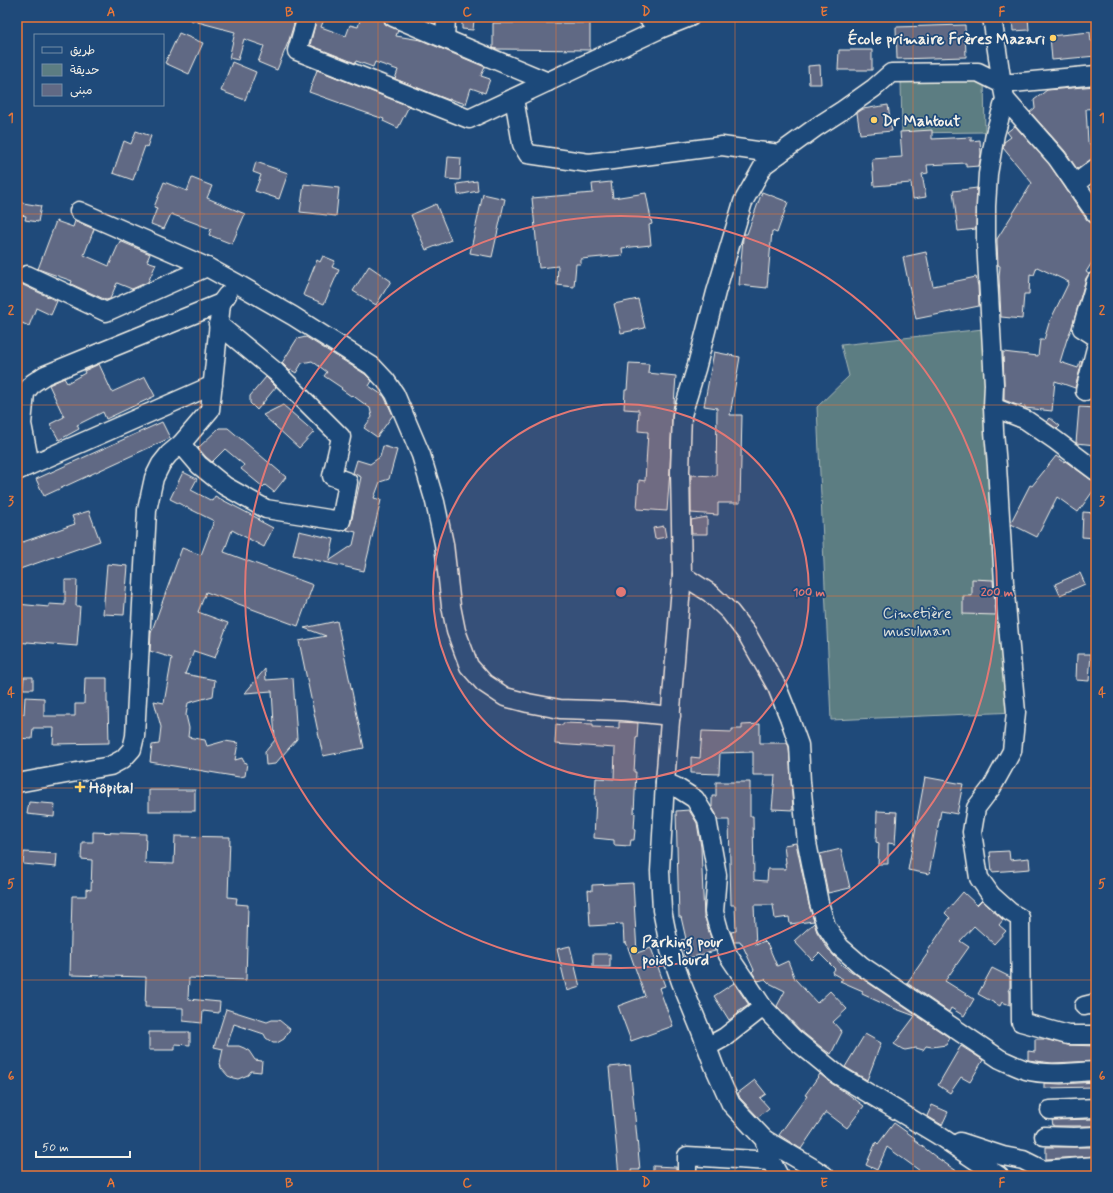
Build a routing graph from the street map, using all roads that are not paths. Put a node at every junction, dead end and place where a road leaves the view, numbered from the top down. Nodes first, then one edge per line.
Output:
1 (307, 17) edge
2 (393, 17) edge
3 (446, 17) edge
4 (647, 17) edge
5 (690, 17) edge
6 (992, 17) edge
7 (660, 29) junction
8 (445, 39) junction
9 (1096, 75) edge
10 (548, 82) junction
11 (1003, 92) junction
12 (514, 98) junction
13 (779, 154) junction
14 (1096, 168) edge
15 (1075, 184) junction
16 (79, 211) dead end
17 (1096, 213) edge
18 (207, 267) junction
19 (27, 275) dead end
20 (1096, 281) edge
21 (236, 283) junction
22 (220, 303) junction
23 (218, 324) junction
24 (1096, 337) edge
25 (1096, 348) edge
26 (212, 385) junction
27 (1085, 391) dead end
28 (993, 407) junction
29 (181, 444) junction
30 (24, 468) edge
31 (1096, 471) edge
32 (682, 575) junction
33 (671, 716) junction
34 (665, 782) junction
35 (17, 783) edge
36 (763, 1007) junction
37 (1096, 1035) edge
38 (707, 1047) junction
39 (1096, 1071) edge
40 (1096, 1108) edge
41 (1050, 1110) dead end
42 (938, 1135) junction
43 (1044, 1136) dead end
44 (1096, 1136) edge
45 (764, 1139) junction
46 (1096, 1166) edge
47 (775, 1169) edge
48 (687, 1176) edge
49 (825, 1176) edge
50 (999, 1176) edge

1 - 12 street
2 - 8 street
3 - 8 street
4 - 7 street
5 - 7 street
6 - 11 street
7 - 10 street
8 - 10 street
9 - 11 street
10 - 12 street
11 - 13 street
11 - 15 street
11 - 28 street
12 - 13 street
13 - 32 street
14 - 15 street
15 - 17 street
16 - 18 street
18 - 19 street
18 - 21 street
20 - 24 street
21 - 22 street
21 - 33 street
22 - 23 street
22 - 30 street
23 - 26 street
23 - 29 street
25 - 27 street
26 - 29 street
26 - 30 street
28 - 31 street
28 - 37 street
29 - 35 street
32 - 33 street
32 - 39 street
33 - 34 street
34 - 36 street
34 - 38 street
36 - 38 street
36 - 42 street
38 - 45 street
40 - 41 street
42 - 46 street
42 - 50 street
43 - 44 street
45 - 47 street
45 - 49 street
47 - 48 street

